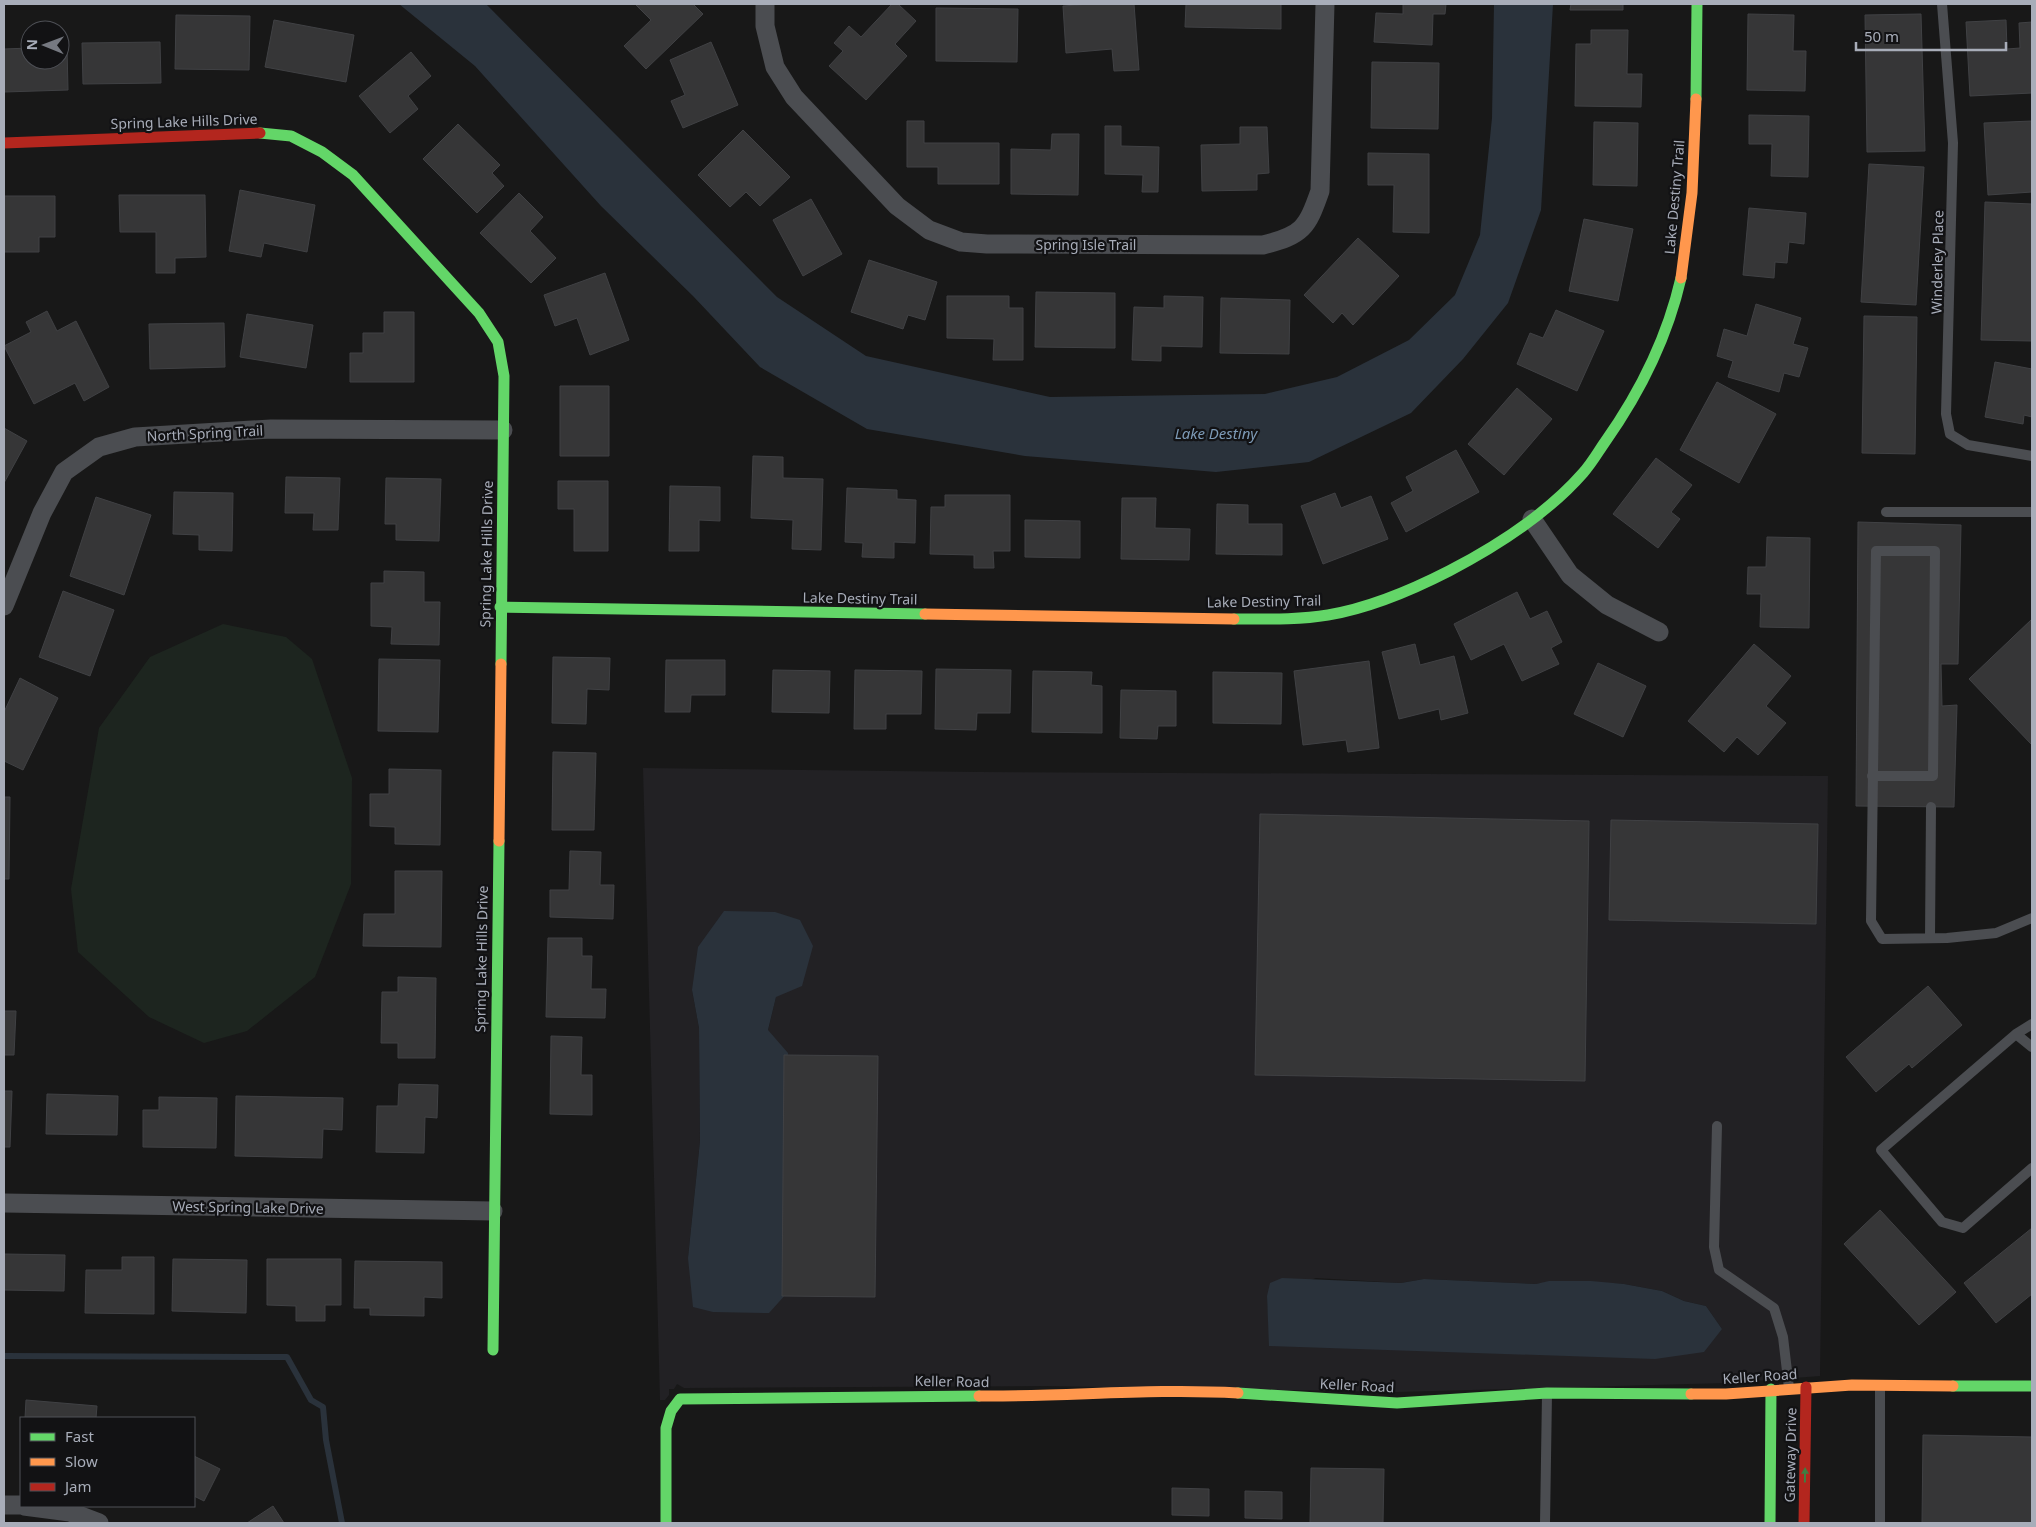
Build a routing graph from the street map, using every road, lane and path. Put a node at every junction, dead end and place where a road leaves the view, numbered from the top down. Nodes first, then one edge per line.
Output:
1 (764, 4) edge
2 (1325, 4) edge
3 (1696, 4) edge
4 (1942, 4) edge
5 (4, 143) edge
6 (503, 430) junction
7 (2032, 456) edge
8 (1886, 512) dead end
9 (2032, 512) edge
10 (1532, 520) junction
11 (4, 606) edge
12 (500, 607) junction
13 (1659, 632) dead end
14 (1872, 776) junction
15 (1931, 807) dead end
16 (2032, 918) edge
17 (1930, 938) junction
18 (2032, 1024) edge
19 (2016, 1034) junction
20 (2032, 1047) edge
21 (1717, 1126) dead end
22 (2032, 1168) edge
23 (4, 1204) edge
24 (493, 1210) junction
25 (493, 1350) dead end
26 (1880, 1385) junction
27 (2032, 1386) edge
28 (1806, 1387) junction
29 (1790, 1388) junction
30 (1772, 1389) junction
31 (1547, 1393) junction
32 (4, 1505) edge
33 (20, 1506) edge
34 (31, 1507) edge
35 (98, 1523) edge
36 (666, 1523) edge
37 (1545, 1523) edge
38 (1770, 1523) edge
39 (1804, 1523) edge
40 (1880, 1523) edge

1 - 2 street, Spring Isle Trail
3 - 10 street, Lake Destiny Trail
4 - 7 lane, Winderley Place
5 - 6 street, Spring Lake Hills Drive
6 - 11 street, North Spring Trail
6 - 12 street, Spring Lake Hills Drive
8 - 9 lane
10 - 12 street, Lake Destiny Trail
10 - 13 street
12 - 24 street, Spring Lake Hills Drive
14 - 14 lane
14 - 17 lane
15 - 17 lane
16 - 17 lane
18 - 19 lane
19 - 20 lane
19 - 22 lane
21 - 29 lane
23 - 24 street, West Spring Lake Drive
24 - 25 street, Spring Lake Hills Drive
26 - 27 street, Keller Road
26 - 28 street, Keller Road
26 - 40 lane
28 - 29 street, Keller Road
39 -> 28 street, Gateway Drive
29 - 30 street, Keller Road
30 - 31 street, Keller Road
30 - 38 street, Gateway Drive
31 - 36 street, Keller Road
31 - 37 lane
32 - 33 street
34 - 35 street

